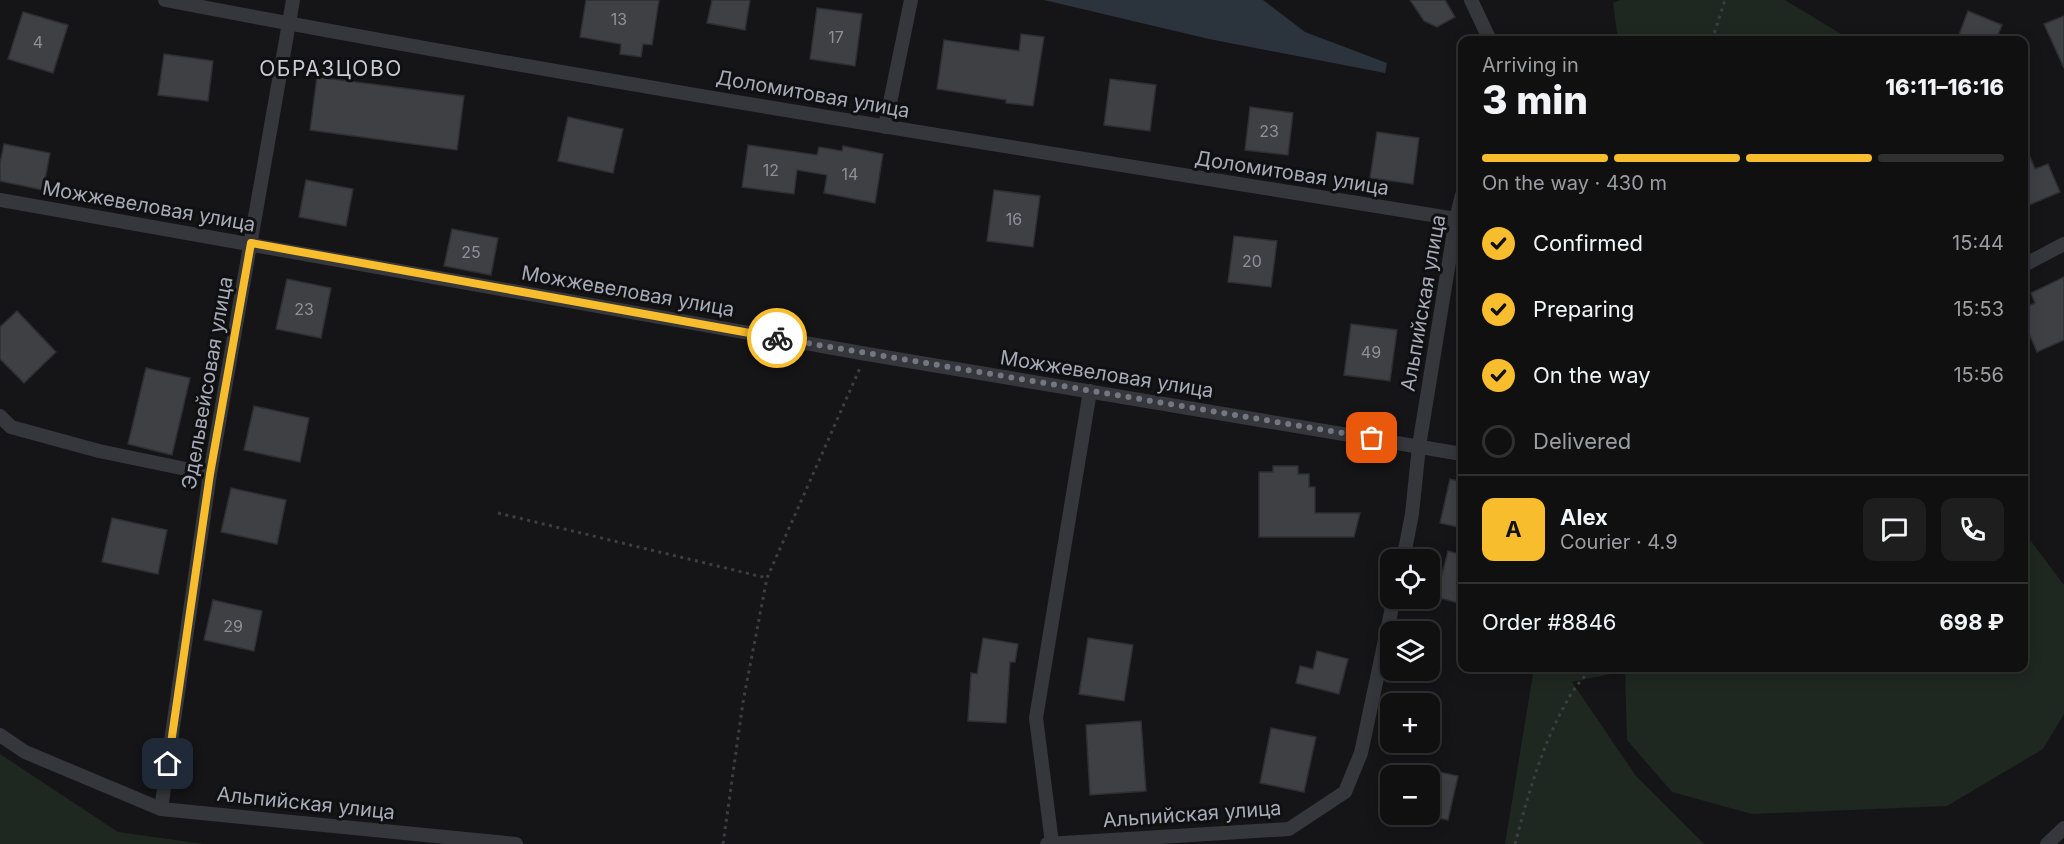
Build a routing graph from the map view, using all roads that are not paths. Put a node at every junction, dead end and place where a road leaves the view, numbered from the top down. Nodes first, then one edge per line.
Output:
1 (165, 0) edge
2 (293, 0) edge
3 (911, 0) edge
4 (1471, 0) edge
5 (289, 24) junction
6 (1486, 36) edge
7 (885, 127) junction
8 (0, 200) edge
9 (1458, 211) edge
10 (1456, 219) junction
11 (251, 243) junction
12 (2064, 244) edge
13 (2028, 263) edge
14 (1089, 391) junction
15 (0, 416) edge
16 (1419, 446) junction
17 (1458, 453) edge
18 (210, 474) junction
19 (1405, 549) edge
20 (1392, 609) edge
21 (0, 735) edge
22 (161, 808) junction
23 (2064, 828) edge
24 (1052, 843) edge
25 (516, 844) edge
26 (1047, 844) edge
27 (2047, 844) edge

1 - 5 street, Доломитовая улица
2 - 5 street, Эдельвейсовая улица
3 - 7 street
4 - 6 street
5 - 7 street, Доломитовая улица
5 - 11 street, Эдельвейсовая улица
7 - 10 street, Доломитовая улица
8 - 11 street, Можжевеловая улица
9 - 10 street, Альпийская улица
10 - 16 street, Альпийская улица
11 - 14 street, Можжевеловая улица
11 - 18 street, Эдельвейсовая улица
12 - 13 street
14 - 16 street, Можжевеловая улица
14 - 24 street
15 - 18 street
16 - 17 street, Можжевеловая улица
16 - 19 street, Альпийская улица
18 - 22 street, Эдельвейсовая улица
20 - 24 street, Альпийская улица
21 - 22 street, Альпийская улица
22 - 25 street, Альпийская улица
23 - 27 street
24 - 26 street, Альпийская улица

